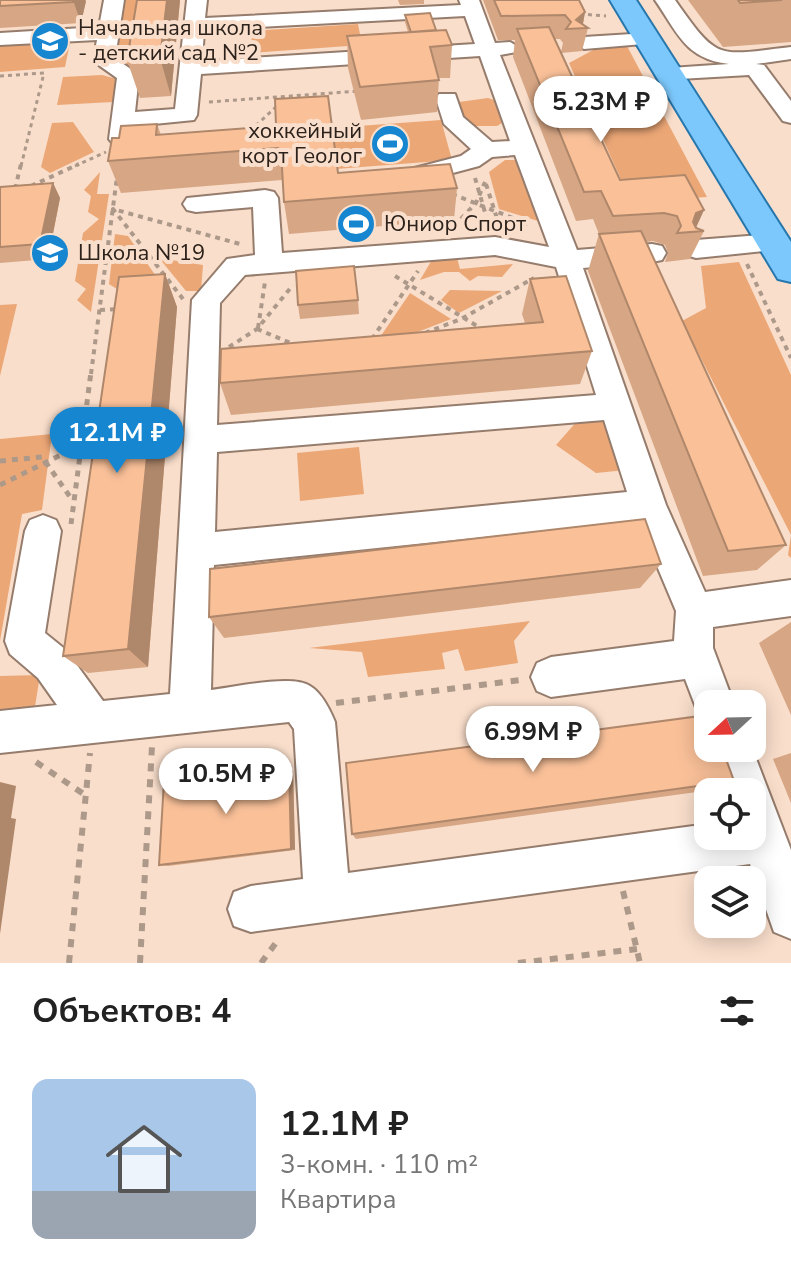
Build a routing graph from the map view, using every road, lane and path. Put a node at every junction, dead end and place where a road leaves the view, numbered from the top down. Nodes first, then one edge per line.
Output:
1 (98, 0) edge
2 (114, 0) edge
3 (197, 0) edge
4 (623, 0) edge
5 (665, 0) edge
6 (470, 5) edge
7 (194, 25) junction
8 (100, 33) junction
9 (0, 39) edge
10 (648, 39) junction
11 (584, 43) edge
12 (527, 47) edge
13 (488, 50) junction
14 (791, 53) edge
15 (191, 68) junction
16 (791, 68) edge
17 (756, 70) junction
18 (670, 75) junction
19 (0, 76) edge
20 (363, 91) edge
21 (287, 97) junction
22 (447, 99) dead end
23 (189, 104) junction
24 (791, 116) edge
25 (123, 120) junction
26 (242, 138) edge
27 (524, 147) junction
28 (120, 148) joint
29 (478, 155) junction
30 (410, 177) junction
31 (383, 179) edge
32 (14, 195) edge
33 (196, 204) dead end
34 (484, 206) junction
35 (113, 209) junction
36 (494, 210) junction
37 (501, 247) junction
38 (562, 248) junction
39 (696, 249) edge
40 (652, 253) edge
41 (362, 255) junction
42 (783, 256) edge
43 (269, 257) junction
44 (313, 259) junction
45 (196, 301) junction
46 (171, 303) dead end
47 (128, 308) edge
48 (100, 310) junction
49 (461, 319) junction
50 (257, 329) junction
51 (485, 330) edge
52 (417, 336) edge
53 (297, 346) edge
54 (616, 406) junction
55 (199, 440) junction
56 (81, 444) junction
57 (0, 461) edge
58 (48, 462) junction
59 (0, 485) edge
60 (74, 502) junction
61 (649, 505) junction
62 (56, 532) joint
63 (197, 550) junction
64 (791, 598) edge
65 (695, 611) junction
66 (696, 658) junction
67 (551, 677) joint
68 (709, 690) edge
69 (304, 707) junction
70 (173, 712) junction
71 (93, 721) junction
72 (12, 743) edge
73 (85, 795) junction
74 (694, 838) edge
75 (766, 842) edge
76 (615, 859) junction
77 (327, 898) junction
78 (251, 909) dead end
79 (791, 915) edge
80 (637, 949) junction
81 (69, 963) edge
82 (140, 963) edge
83 (518, 963) edge
84 (640, 963) edge

1 - 8 street
2 - 8 street
3 - 7 street
4 - 10 main road
5 - 14 street
6 - 7 street
6 - 13 street
7 - 15 street
8 - 9 street
8 - 25 street
10 - 11 street
10 - 18 main road
12 - 13 street
13 - 15 street
13 - 27 street
15 - 23 street
16 - 17 street
17 - 18 street
17 - 24 street
18 - 42 main road
19 - 32 path
20 - 21 path
21 - 23 path
21 - 26 path
22 - 29 street
23 - 25 street
25 - 28 street
27 - 29 street
27 - 38 street
28 - 35 path
29 - 30 street
29 - 34 path
29 - 36 path
30 - 31 street
30 - 34 path
33 - 43 street
34 - 36 path
34 - 37 path
35 - 43 path
35 - 45 path
35 - 48 path
36 - 37 path
36 - 38 path
37 - 38 street
37 - 41 street
38 - 40 street
38 - 49 path
38 - 54 street
39 - 42 street
41 - 44 street
41 - 49 path
43 - 44 street
43 - 45 street
43 - 50 path
44 - 50 path
45 - 46 path
45 - 55 street
47 - 48 path
48 - 56 path
49 - 51 path
49 - 52 path
50 - 53 path
54 - 55 street
54 - 61 street
55 - 63 street
56 - 58 path
56 - 60 path
57 - 58 path
58 - 59 path
58 - 60 path
60 - 62 path
61 - 63 street
61 - 65 street
62 - 71 street
63 - 70 street
64 - 65 street
65 - 66 street
66 - 67 street
66 - 68 street
67 - 69 path
69 - 70 street
69 - 77 street
70 - 71 street
70 - 82 path
71 - 72 street
71 - 73 path
72 - 73 path
73 - 81 path
74 - 76 street
75 - 79 street
76 - 77 street
76 - 80 path
77 - 78 street
80 - 83 path
80 - 84 path

